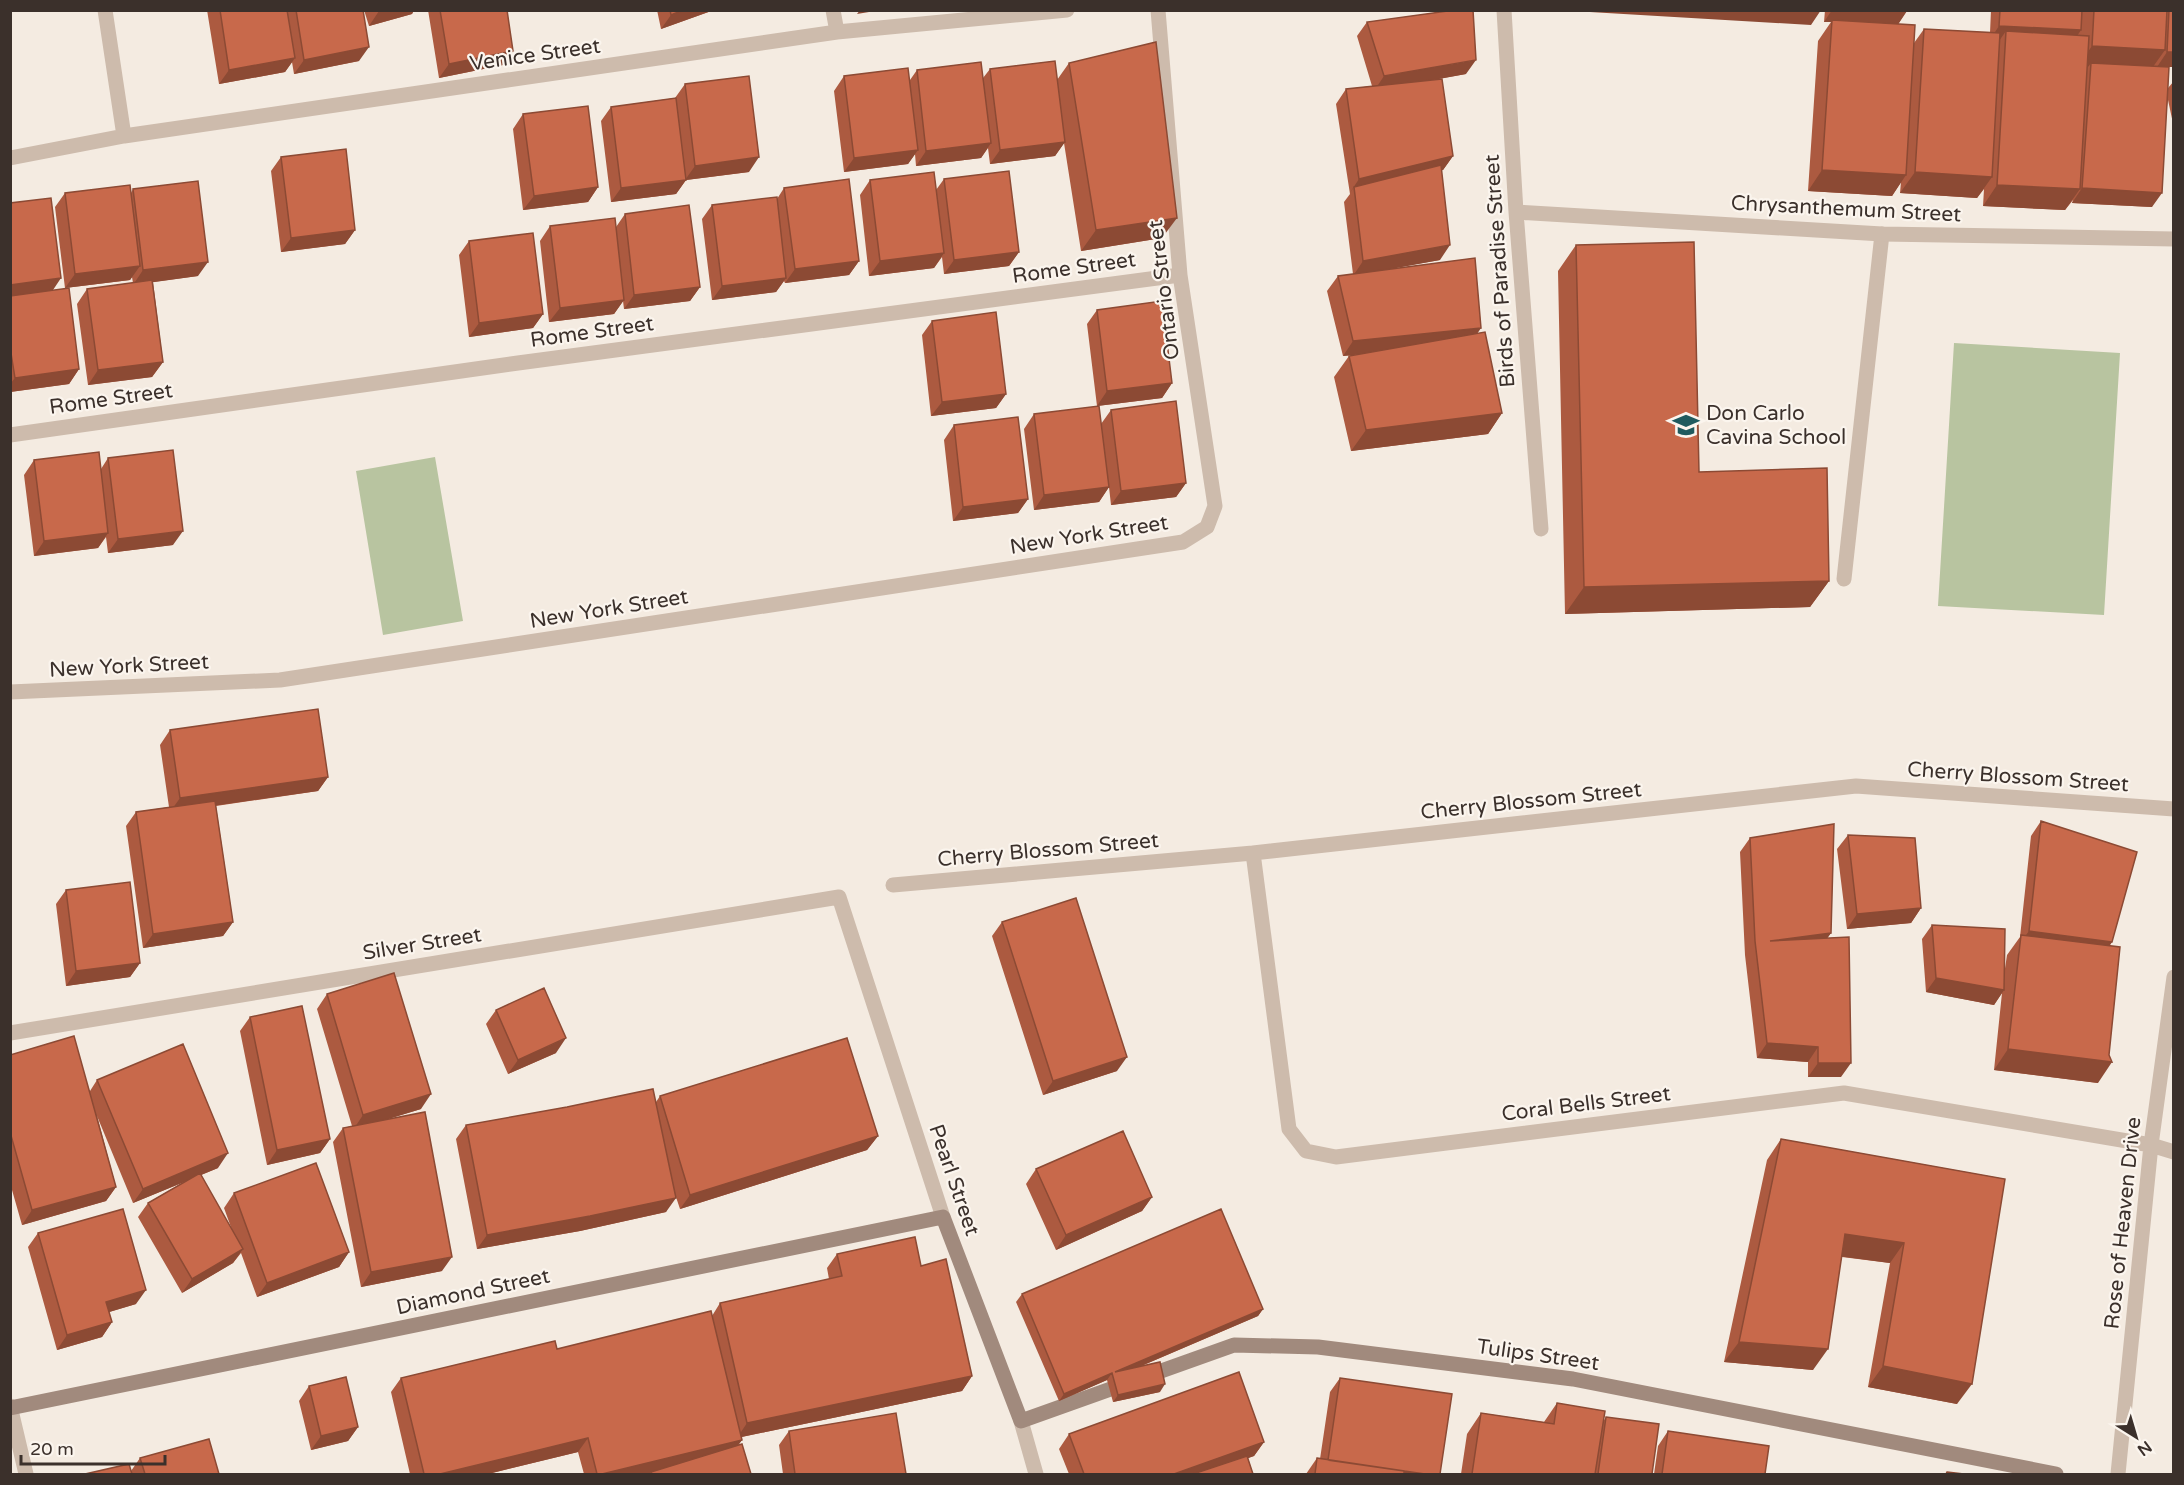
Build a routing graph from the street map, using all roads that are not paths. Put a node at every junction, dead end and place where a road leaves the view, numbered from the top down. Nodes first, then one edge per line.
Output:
1 (105, 10) edge
2 (833, 10) edge
3 (1067, 10) edge
4 (1158, 10) edge
5 (1504, 10) edge
6 (837, 32) junction
7 (124, 136) junction
8 (10, 158) edge
9 (1516, 212) junction
10 (1882, 234) junction
11 (2174, 240) edge
12 (1180, 275) junction
13 (10, 435) edge
14 (1207, 527) joint
15 (1541, 529) dead end
16 (1844, 579) dead end
17 (10, 692) edge
18 (2174, 809) edge
19 (1253, 853) junction
20 (893, 885) dead end
21 (839, 897) joint
22 (2174, 977) edge
23 (10, 1033) edge
24 (2151, 1145) junction
25 (2174, 1152) edge
26 (944, 1217) junction
27 (11, 1407) edge
28 (1021, 1421) junction
29 (26, 1474) edge
30 (1036, 1474) edge
31 (2055, 1474) edge
32 (2118, 1474) edge

1 - 7 street
2 - 6 street
3 - 6 street, Venice Street
4 - 12 street, Ontario Street
5 - 9 street, Birds of Paradise Street
6 - 7 street, Venice Street
7 - 8 street, Venice Street
9 - 10 street, Chrysanthemum Street
9 - 15 street, Birds of Paradise Street
10 - 11 street, Chrysanthemum Street
10 - 16 street
12 - 13 street, Rome Street
12 - 14 street, Ontario Street
14 - 17 street, New York Street
18 - 19 street, Cherry Blossom Street
19 - 20 street, Cherry Blossom Street
19 - 24 street, Coral Bells Street
21 - 23 street, Silver Street
21 - 26 street, Pearl Street
22 - 24 street, Rose of Heaven Drive
24 - 25 street, Coral Bells Street
24 - 32 street, Rose of Heaven Drive
26 - 27 street, Diamond Street
26 - 28 street, Pearl Street
27 - 29 street
28 - 30 street, Pearl Street
28 - 31 street, Tulips Street

